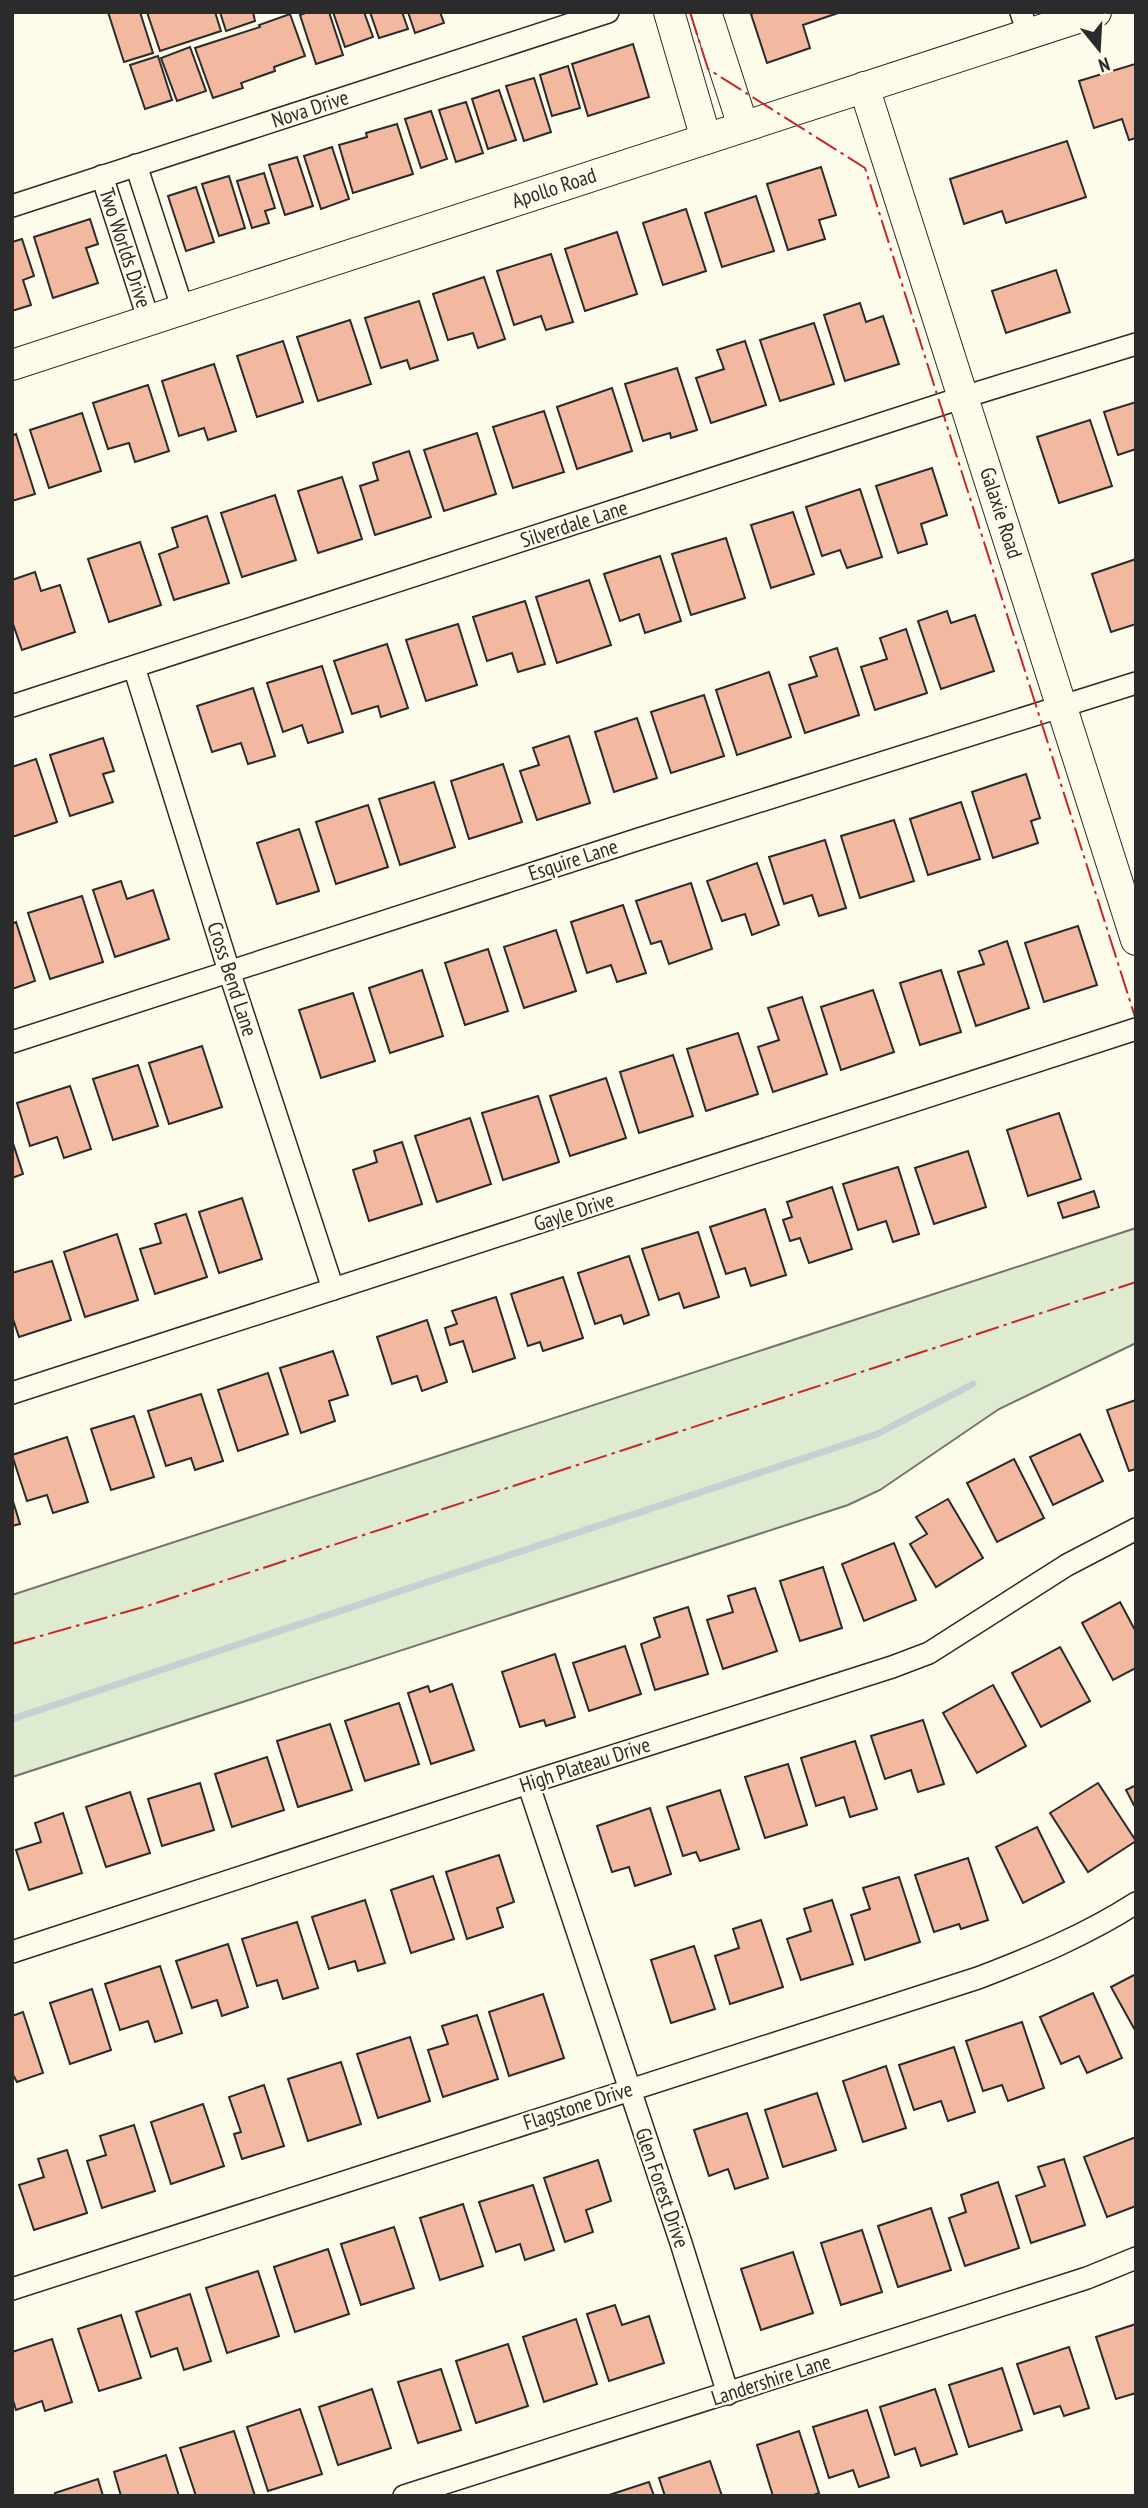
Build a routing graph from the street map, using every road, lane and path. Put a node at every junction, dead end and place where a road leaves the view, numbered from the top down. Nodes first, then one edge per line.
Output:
1 (608, 12) edge
2 (669, 12) edge
3 (706, 12) edge
4 (1096, 12) edge
5 (1025, 23) edge
6 (864, 87) junction
7 (743, 126) junction
8 (706, 139) junction
9 (136, 165) junction
10 (102, 176) junction
11 (12, 206) edge
12 (183, 310) junction
13 (149, 321) junction
14 (1136, 344) edge
15 (12, 365) edge
16 (964, 397) junction
17 (134, 667) junction
18 (1136, 683) edge
19 (12, 706) edge
20 (1062, 706) junction
21 (1136, 940) edge
22 (229, 971) junction
23 (1136, 1029) edge
24 (12, 1042) edge
25 (333, 1289) junction
26 (12, 1393) edge
27 (1136, 1529) edge
28 (528, 1783) junction
29 (1136, 1903) edge
30 (12, 1952) edge
31 (629, 2089) junction
32 (1136, 2258) edge
33 (12, 2289) edge
34 (728, 2393) junction
35 (404, 2496) edge

1 - 9 street, Nova Drive
2 - 8 street
3 - 7 street
4 - 5 street, Apollo Road
5 - 6 street, Apollo Road
6 - 7 street, Apollo Road
6 - 16 street, Galaxie Road
7 - 8 street, Apollo Road
8 - 12 street, Apollo Road
9 - 10 street, Nova Drive
9 - 12 street, Two Worlds Drive
10 - 11 street, Nova Drive
10 - 13 street, Two Worlds Drive
12 - 13 street, Apollo Road
13 - 15 street, Apollo Road
14 - 16 street, Silverdale Lane
16 - 17 street, Silverdale Lane
16 - 20 street, Galaxie Road
17 - 19 street, Silverdale Lane
17 - 22 street, Cross Bend Lane
18 - 20 street, Esquire Lane
20 - 21 street, Galaxie Road
20 - 22 street, Esquire Lane
22 - 24 street, Esquire Lane
22 - 25 street, Cross Bend Lane
23 - 25 street, Gayle Drive
25 - 26 street, Gayle Drive
27 - 28 street, High Plateau Drive
28 - 30 street, High Plateau Drive
28 - 31 street, Glen Forest Drive
29 - 31 street, Flagstone Drive
31 - 33 street, Flagstone Drive
31 - 34 street, Glen Forest Drive
32 - 34 street, Landershire Lane
34 - 35 street, Landershire Lane

